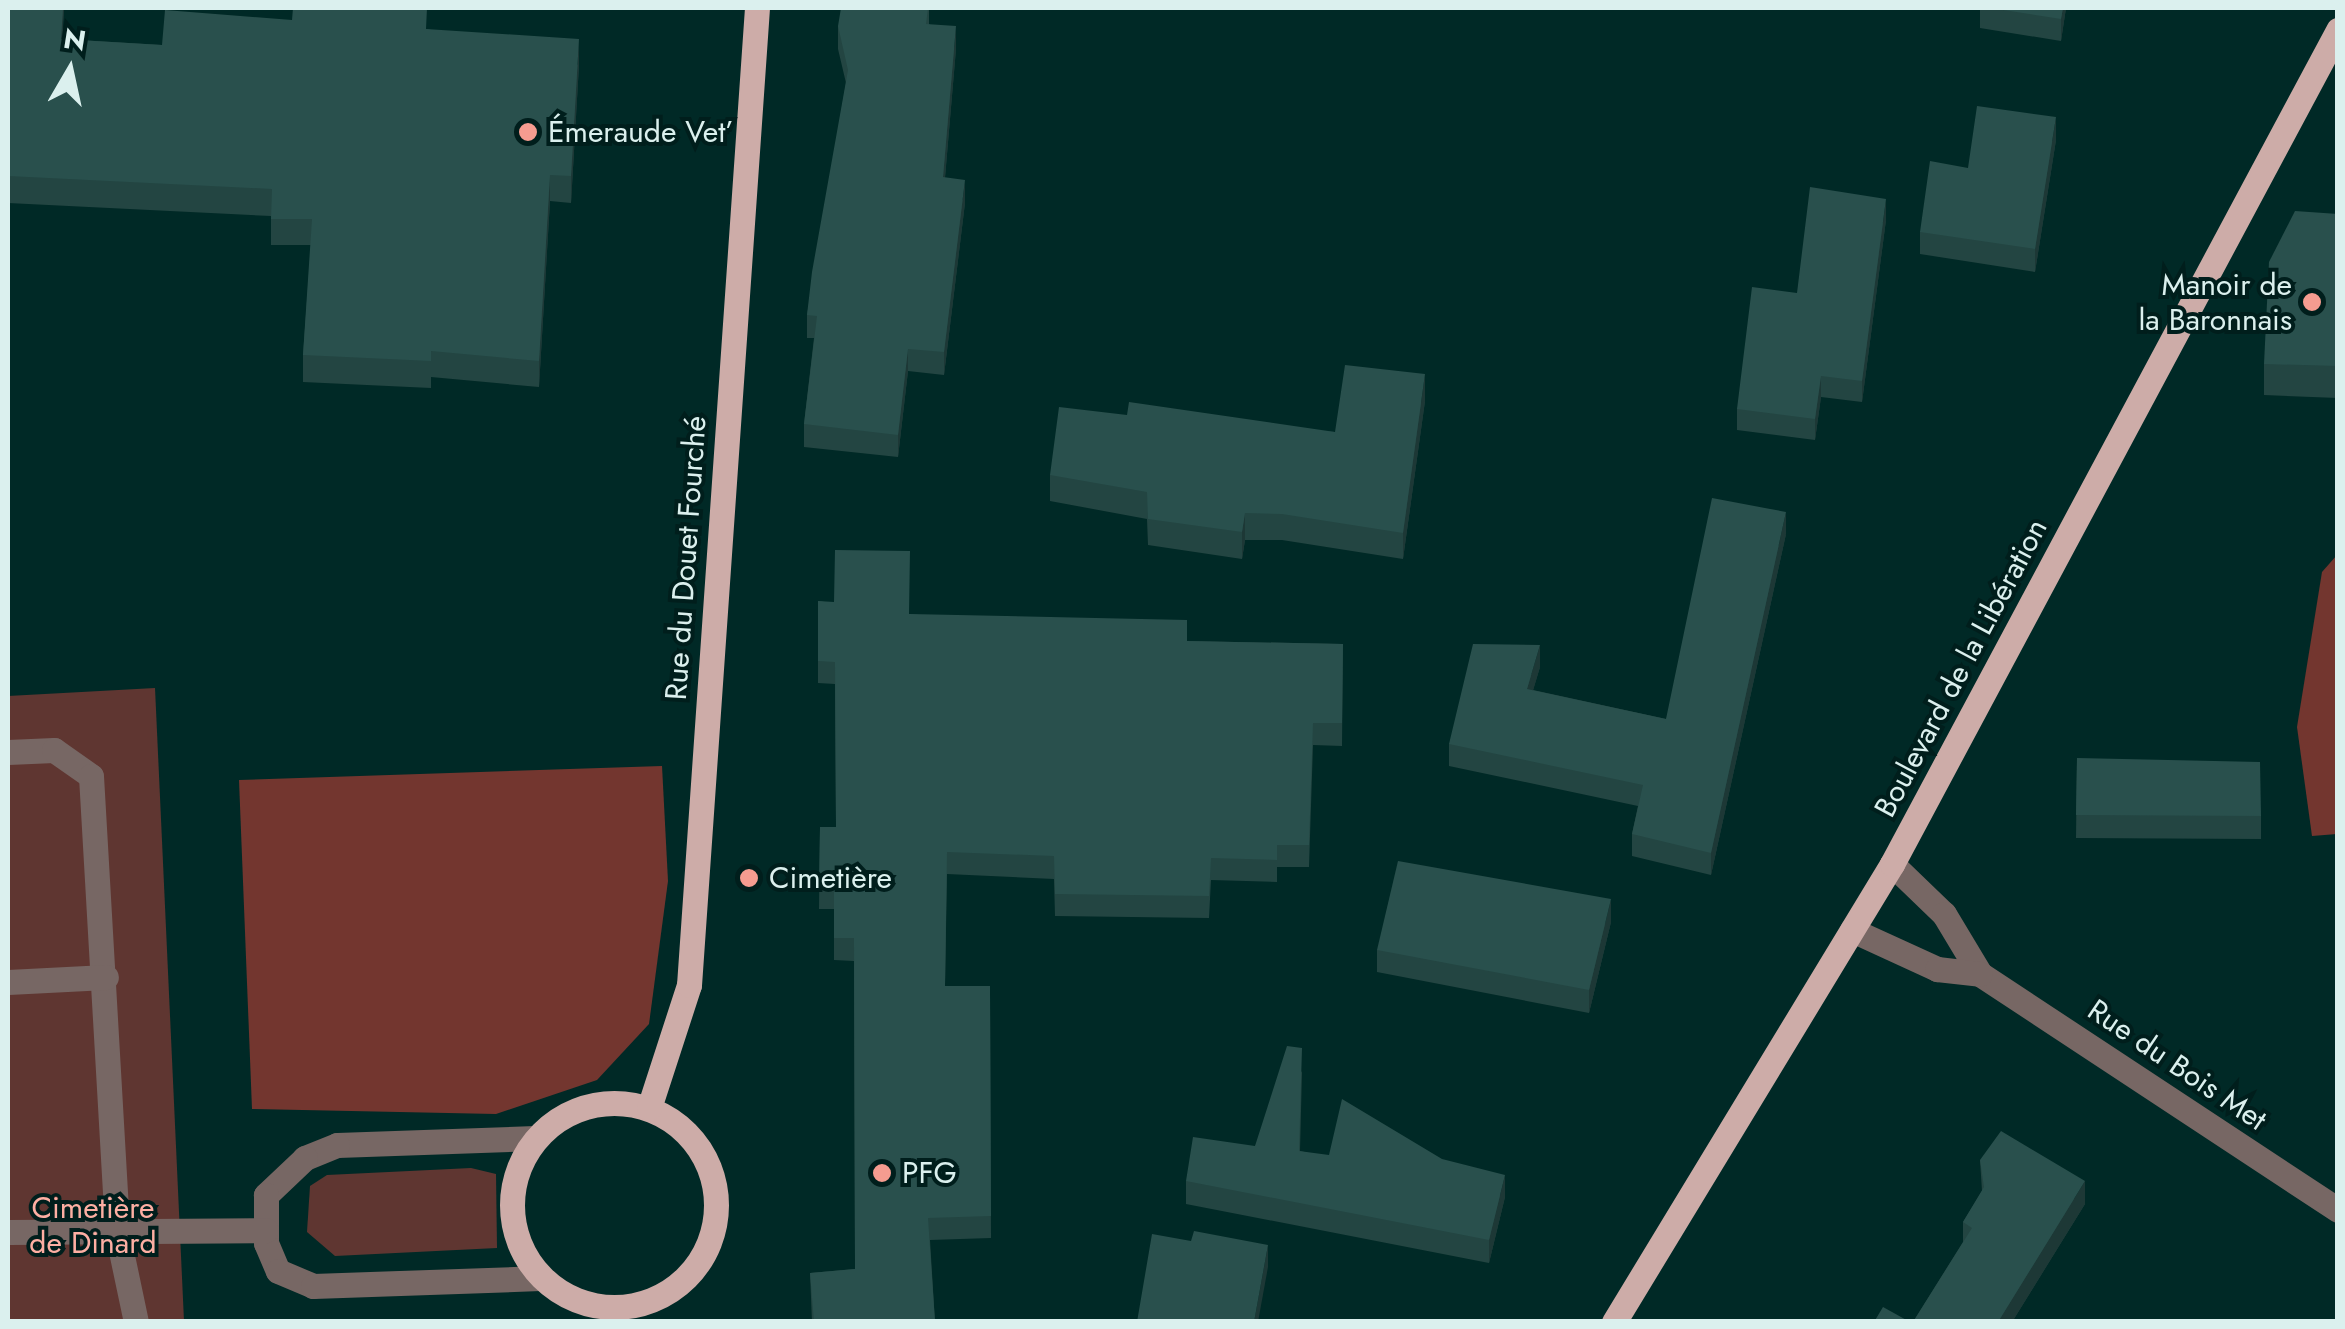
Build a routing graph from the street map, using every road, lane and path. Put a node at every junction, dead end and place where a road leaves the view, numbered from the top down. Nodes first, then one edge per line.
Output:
1 (757, 8) edge
2 (2338, 30) edge
3 (8, 752) edge
4 (1892, 864) junction
5 (1852, 930) junction
6 (1980, 974) junction
7 (106, 977) junction
8 (8, 982) edge
9 (650, 1108) junction
10 (535, 1138) junction
11 (2338, 1210) edge
12 (266, 1230) junction
13 (8, 1232) edge
14 (117, 1232) junction
15 (540, 1278) junction
16 (655, 1311) edge
17 (136, 1322) edge
18 (1614, 1322) edge

1 - 9 main road, Rue du Douet Fourché
2 - 4 main road, Boulevard de la Libération
3 - 7 street
4 - 5 main road, Boulevard de la Libération
4 - 6 street, Rue du Bois Met
5 - 6 street, Rue du Bois Met
5 - 18 main road, Boulevard de la Libération
6 - 11 street, Rue du Bois Met
7 - 8 street
7 - 14 street
9 - 10 main road
9 - 16 main road
10 - 12 street
10 - 15 main road
12 - 14 street
12 - 15 street
13 - 14 street
14 - 17 street
15 - 16 main road

